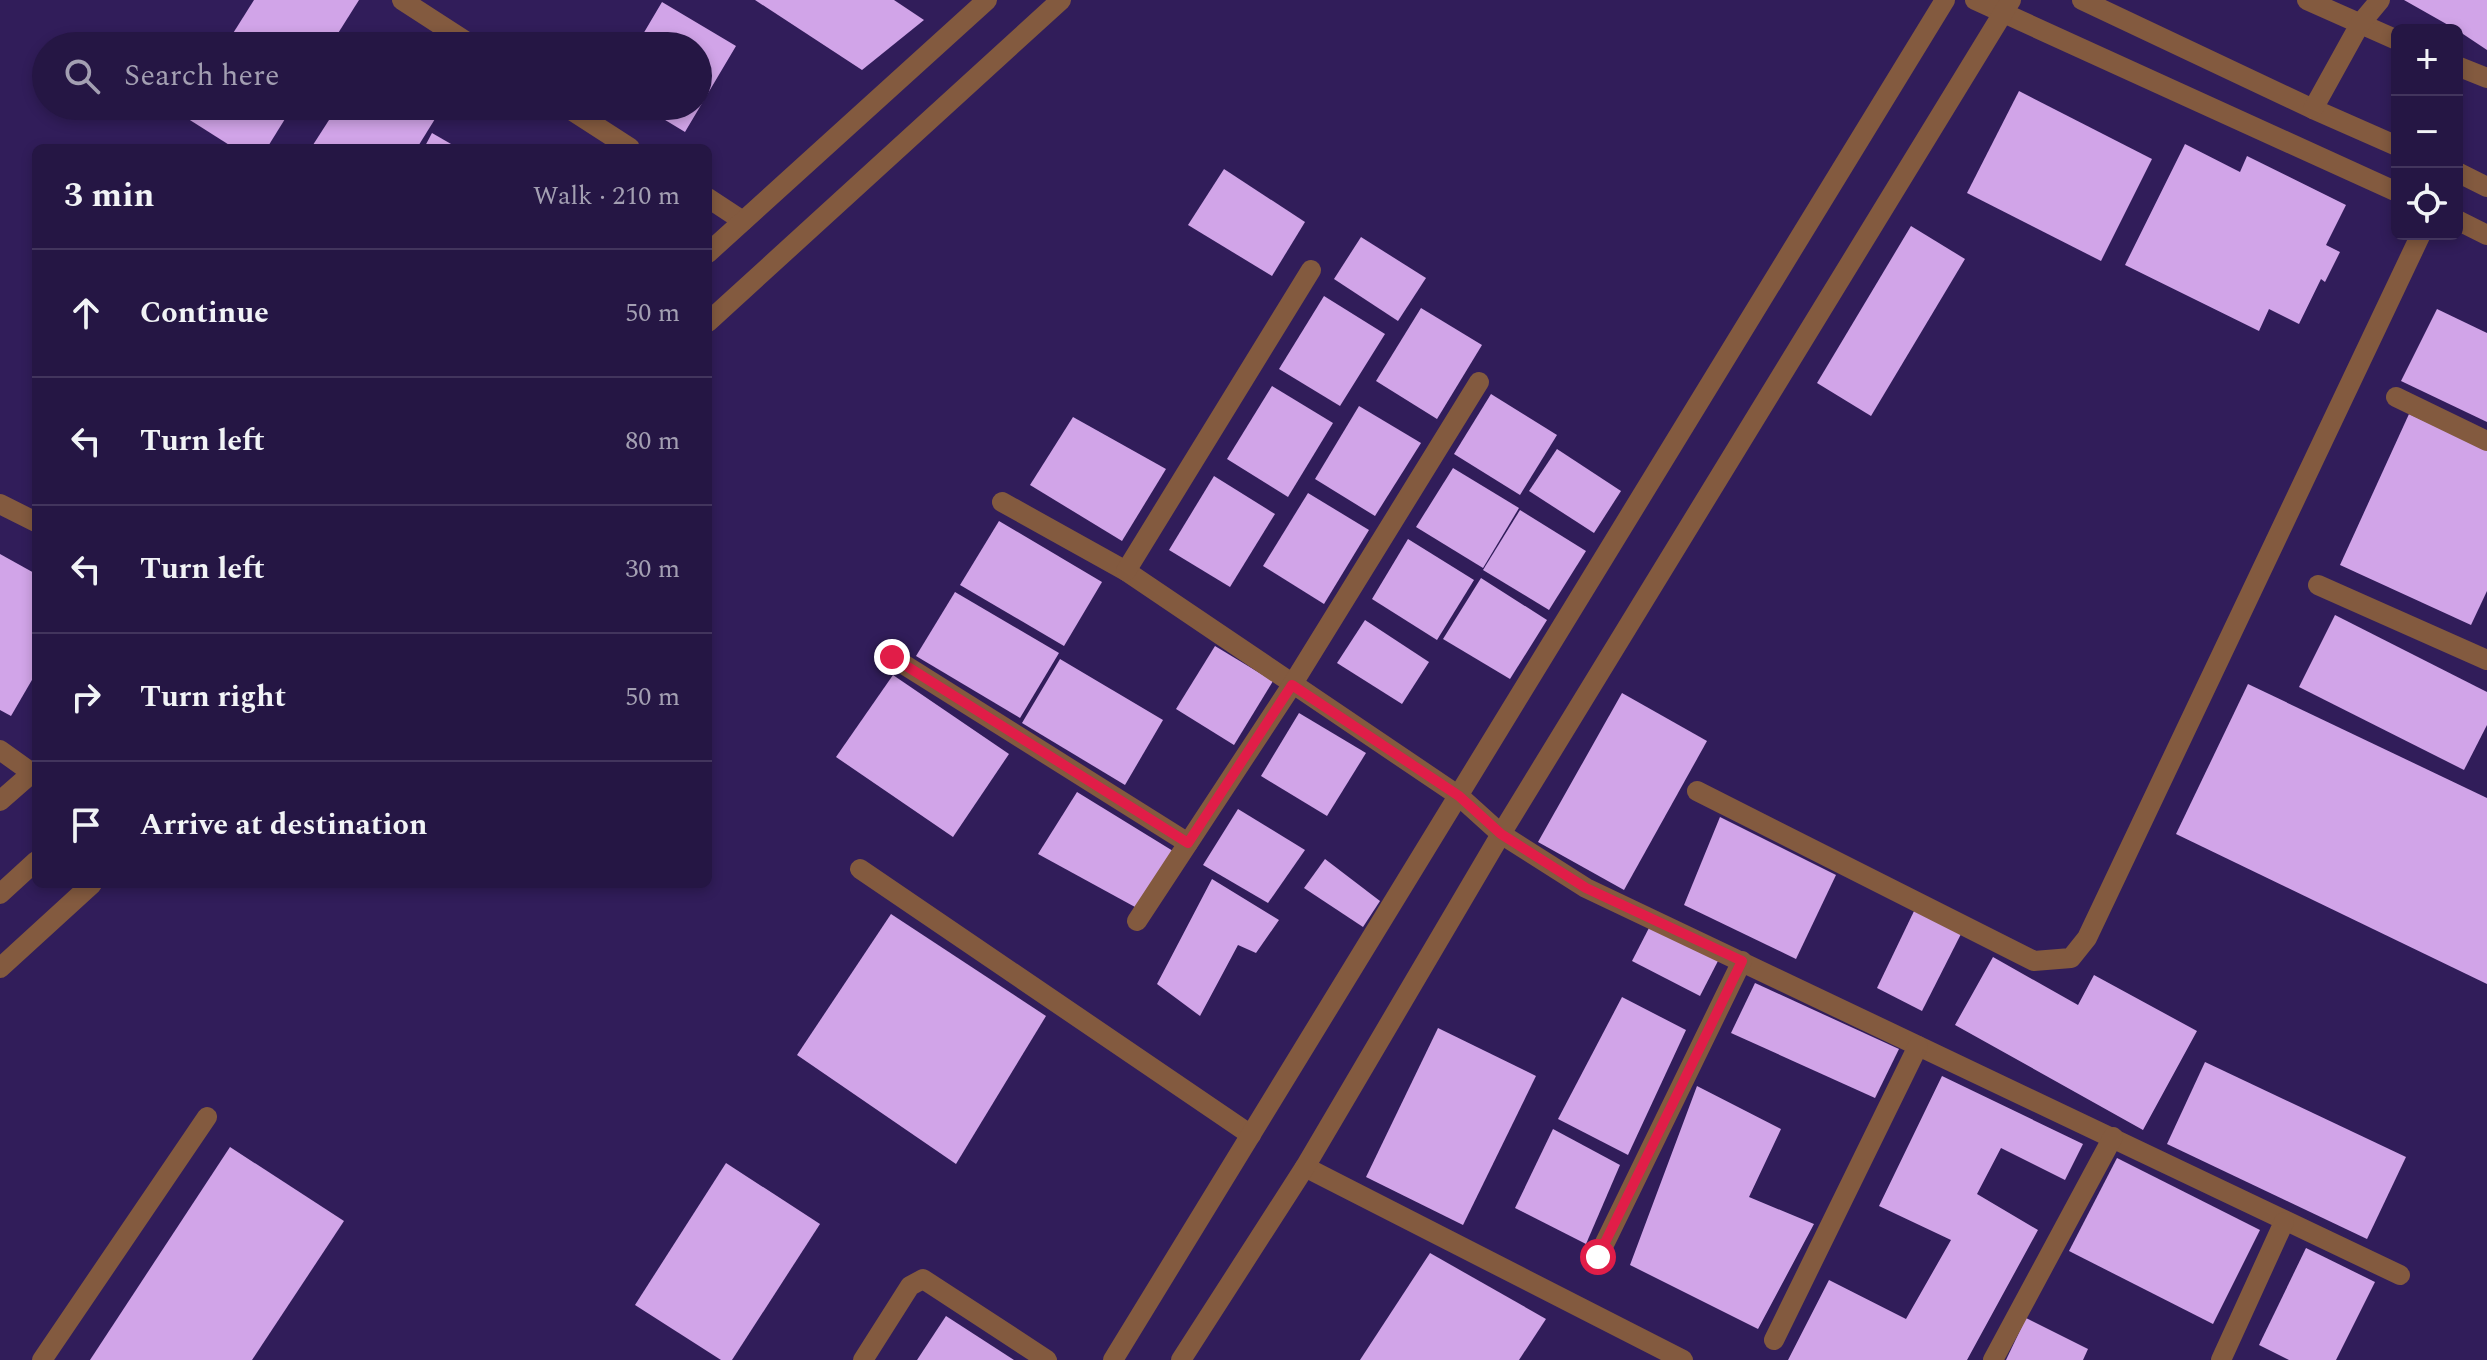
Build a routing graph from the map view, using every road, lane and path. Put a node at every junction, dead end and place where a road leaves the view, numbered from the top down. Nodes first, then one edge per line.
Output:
1 (402, 0) edge
2 (987, 0) edge
3 (1061, 0) edge
4 (1945, 0) edge
5 (1975, 0) edge
6 (2082, 0) edge
7 (2307, 0) edge
8 (2380, 0) edge
9 (2007, 6) edge
10 (2360, 24) junction
11 (451, 32) edge
12 (2391, 37) edge
13 (2463, 68) edge
14 (2487, 78) edge
15 (2313, 109) junction
16 (587, 120) edge
17 (2391, 143) edge
18 (624, 144) edge
19 (2463, 175) edge
20 (2487, 187) edge
21 (2391, 189) edge
22 (712, 201) edge
23 (743, 221) junction
24 (2463, 223) edge
25 (2487, 235) edge
26 (2418, 240) edge
27 (712, 249) edge
28 (1311, 270) dead end
29 (712, 318) edge
30 (1479, 382) dead end
31 (2396, 397) dead end
32 (2487, 441) edge
33 (1002, 502) dead end
34 (0, 504) edge
35 (32, 520) edge
36 (1126, 571) junction
37 (2318, 585) dead end
38 (892, 657) dead end
39 (2487, 660) edge
40 (1292, 685) junction
41 (0, 750) edge
42 (32, 770) edge
43 (32, 774) edge
44 (1697, 791) dead end
45 (1459, 796) junction
46 (0, 801) edge
47 (1501, 834) junction
48 (1188, 843) junction
49 (32, 865) edge
50 (860, 869) dead end
51 (88, 888) edge
52 (0, 894) edge
53 (1137, 921) dead end
54 (1742, 961) junction
55 (0, 968) edge
56 (1918, 1046) junction
57 (207, 1117) dead end
58 (1251, 1135) junction
59 (2113, 1137) junction
60 (1305, 1167) junction
61 (2284, 1222) junction
62 (1598, 1257) dead end
63 (2400, 1275) dead end
64 (1774, 1340) dead end
65 (42, 1360) edge
66 (863, 1360) edge
67 (1047, 1360) edge
68 (1113, 1360) edge
69 (1181, 1360) edge
70 (1683, 1360) edge
71 (1993, 1360) edge
72 (2221, 1360) edge

1 - 11 street
2 - 23 street
3 - 29 street
4 - 45 street
5 - 9 street
6 - 15 street
7 - 10 street
8 - 10 street
9 - 21 street
9 - 47 street
10 - 12 street
10 - 15 street
13 - 14 street
15 - 17 street
16 - 18 street
19 - 20 street
22 - 23 street
23 - 27 street
24 - 25 street
26 - 44 street
28 - 36 street
30 - 40 street
31 - 32 street
33 - 36 street
34 - 35 street
36 - 40 street
37 - 39 street
38 - 48 street
40 - 45 street
40 - 48 street
41 - 42 street
43 - 46 street
45 - 47 street
45 - 58 street
47 - 54 street
47 - 60 street
48 - 53 street
49 - 52 street
50 - 58 street
51 - 55 street
54 - 56 street
54 - 62 street
56 - 59 street
56 - 64 street
57 - 65 street
58 - 68 street
59 - 61 street
59 - 71 street
60 - 69 street
60 - 70 street
61 - 63 street
61 - 72 street
66 - 67 street

